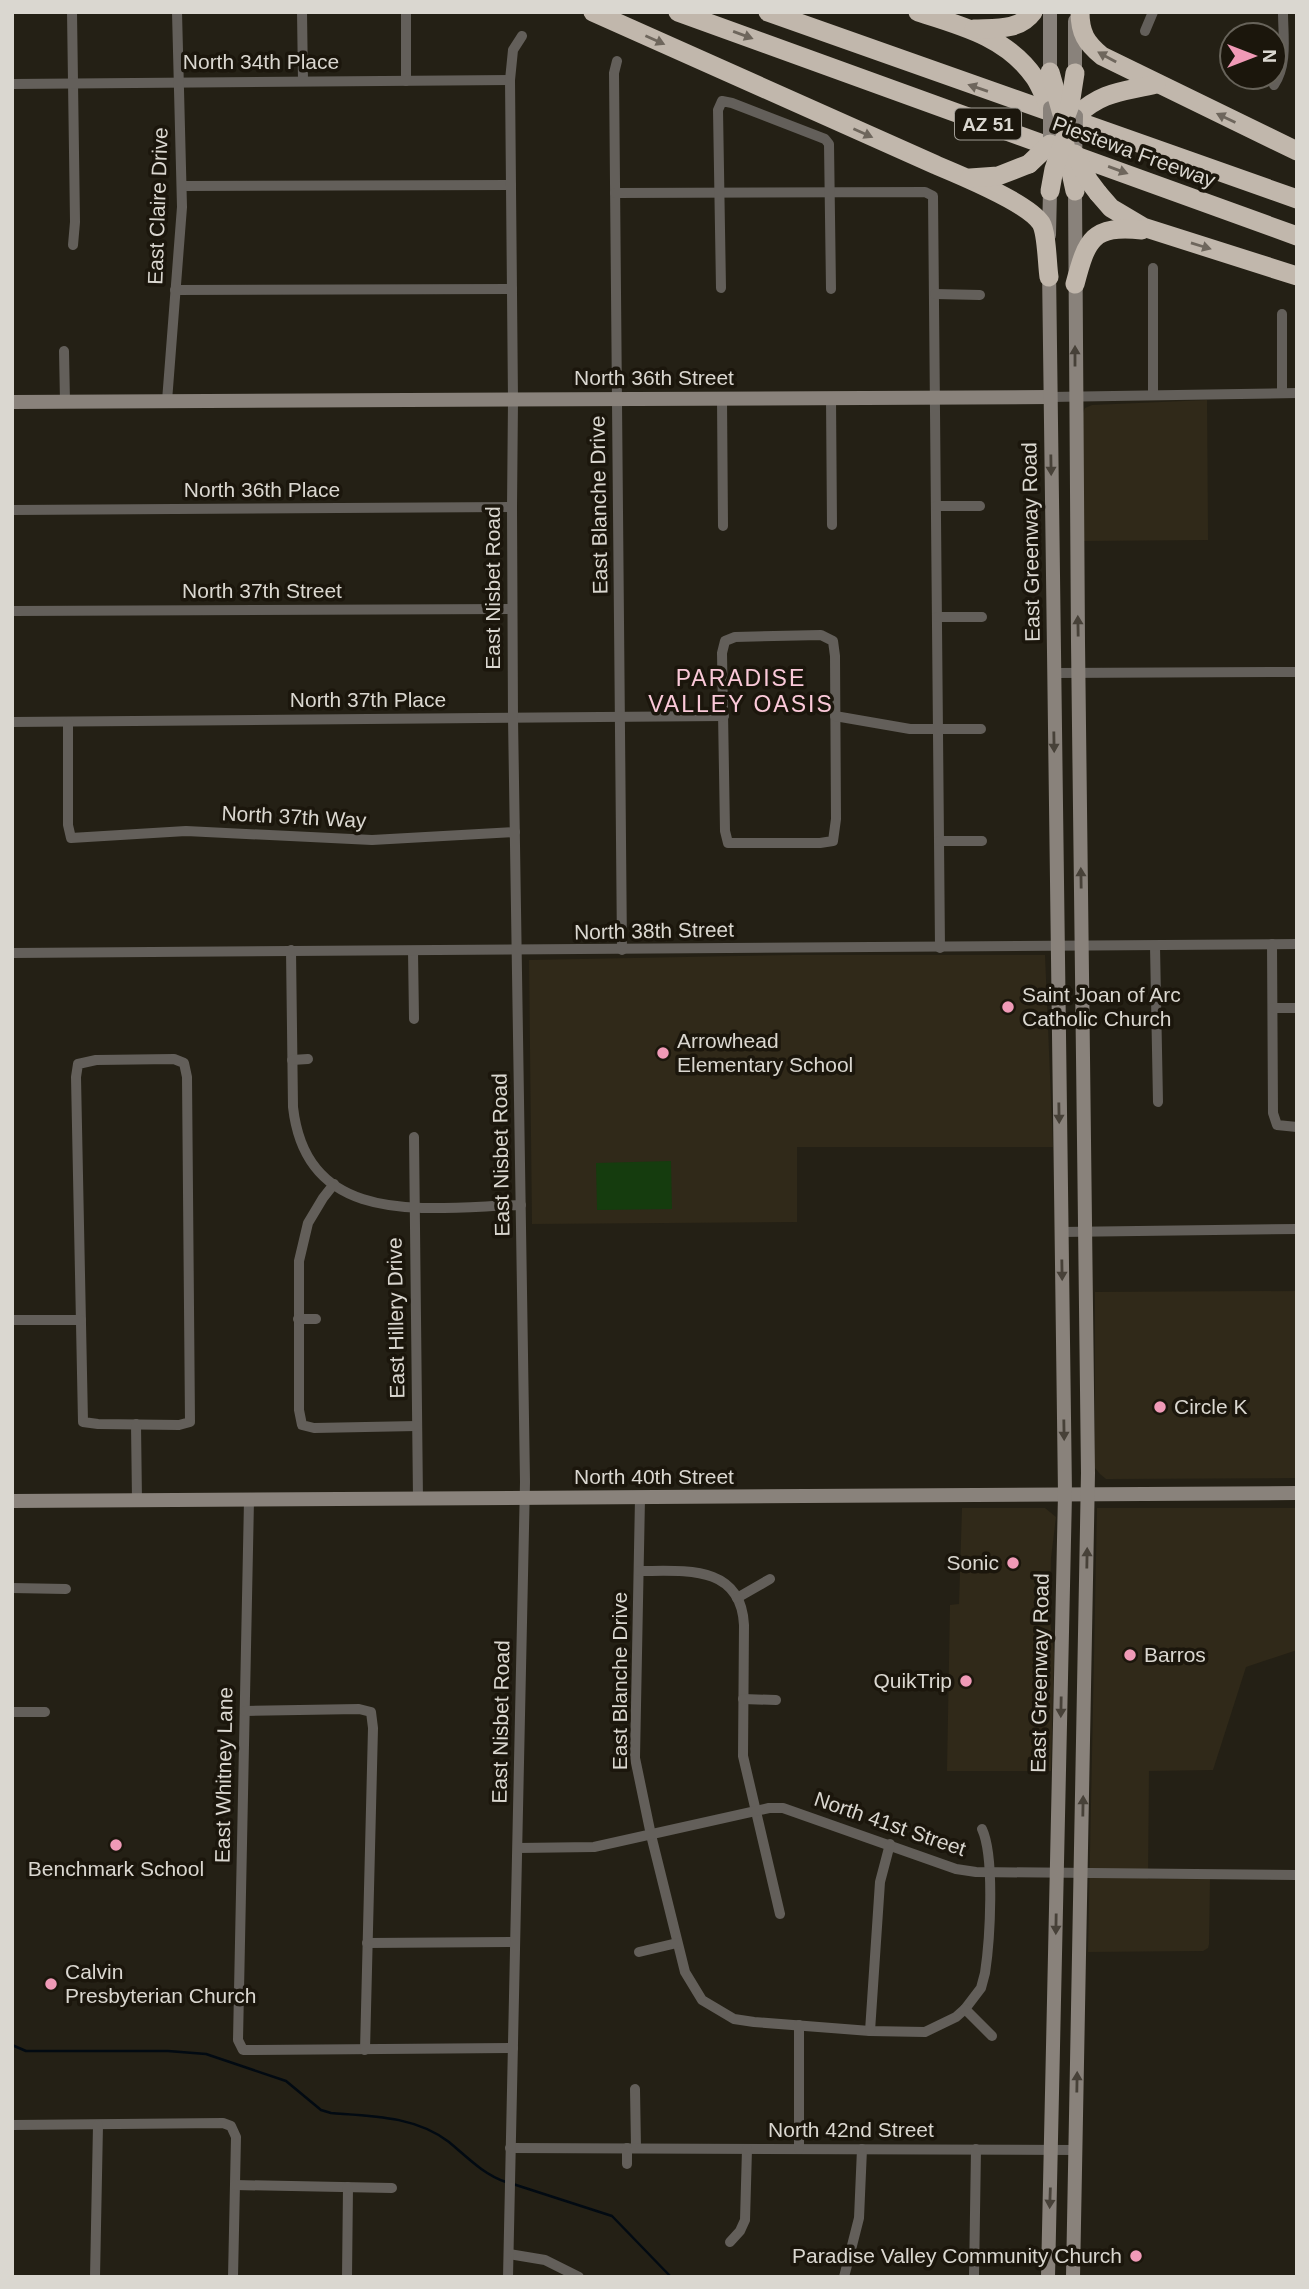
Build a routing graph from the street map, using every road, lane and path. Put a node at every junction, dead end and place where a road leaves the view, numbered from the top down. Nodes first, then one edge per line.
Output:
1 (72, 12) edge
2 (177, 12) edge
3 (302, 12) edge
4 (406, 12) edge
5 (593, 12) edge
6 (678, 12) edge
7 (768, 12) edge
8 (918, 12) edge
9 (1033, 12) edge
10 (1050, 12) edge
11 (1077, 12) edge
12 (1153, 12) edge
13 (974, 29) junction
14 (1145, 31) dead end
15 (522, 36) dead end
16 (617, 61) dead end
17 (1076, 72) joint
18 (1042, 74) junction
19 (510, 80) junction
20 (180, 81) junction
21 (303, 81) junction
22 (406, 81) junction
23 (74, 83) junction
24 (12, 84) edge
25 (1156, 84) junction
26 (1063, 131) junction
27 (1297, 151) edge
28 (970, 178) junction
29 (511, 185) junction
30 (181, 186) junction
31 (1050, 191) joint
32 (1075, 191) joint
33 (719, 192) junction
34 (615, 193) junction
35 (830, 193) junction
36 (1297, 200) edge
37 (1155, 232) junction
38 (1297, 236) edge
39 (73, 244) dead end
40 (1153, 268) dead end
41 (1297, 275) edge
42 (1049, 277) junction
43 (1076, 284) junction
44 (721, 288) dead end
45 (512, 289) junction
46 (831, 289) dead end
47 (175, 290) junction
48 (935, 294) junction
49 (980, 295) dead end
50 (1282, 314) dead end
51 (64, 351) dead end
52 (1282, 393) junction
53 (1297, 393) edge
54 (1153, 395) junction
55 (935, 397) junction
56 (1050, 397) junction
57 (1075, 397) junction
58 (616, 398) junction
59 (831, 398) junction
60 (722, 399) junction
61 (513, 400) junction
62 (167, 401) junction
63 (12, 402) edge
64 (65, 402) junction
65 (936, 506) junction
66 (980, 506) dead end
67 (512, 508) junction
68 (12, 510) edge
69 (832, 524) dead end
70 (723, 526) dead end
71 (512, 609) junction
72 (12, 611) edge
73 (937, 617) junction
74 (982, 617) dead end
75 (1297, 672) edge
76 (1054, 673) junction
77 (1078, 673) junction
78 (724, 716) junction
79 (835, 716) junction
80 (621, 717) junction
81 (513, 718) junction
82 (12, 722) edge
83 (68, 722) junction
84 (938, 729) junction
85 (981, 729) dead end
86 (515, 832) junction
87 (939, 841) junction
88 (982, 841) dead end
89 (1272, 944) junction
90 (1297, 944) edge
91 (1082, 946) junction
92 (1155, 946) junction
93 (1057, 947) junction
94 (940, 948) junction
95 (291, 950) junction
96 (622, 950) junction
97 (413, 951) junction
98 (518, 951) junction
99 (12, 953) edge
100 (1273, 1008) junction
101 (1297, 1008) edge
102 (414, 1019) dead end
103 (308, 1059) dead end
104 (292, 1060) junction
105 (1059, 1071) junction
106 (1083, 1071) junction
107 (1158, 1102) dead end
108 (1297, 1127) edge
109 (414, 1137) dead end
110 (334, 1184) junction
111 (521, 1205) junction
112 (414, 1207) junction
113 (1297, 1229) edge
114 (1086, 1231) junction
115 (1061, 1232) junction
116 (298, 1319) junction
117 (316, 1319) dead end
118 (12, 1320) edge
119 (81, 1320) junction
120 (136, 1424) junction
121 (417, 1426) junction
122 (1297, 1493) edge
123 (1065, 1494) junction
124 (1088, 1494) junction
125 (525, 1498) junction
126 (640, 1498) junction
127 (418, 1499) junction
128 (249, 1500) junction
129 (137, 1501) junction
130 (12, 1502) edge
131 (639, 1571) junction
132 (770, 1579) dead end
133 (12, 1588) edge
134 (66, 1589) dead end
135 (737, 1598) junction
136 (743, 1699) junction
137 (776, 1700) dead end
138 (245, 1711) junction
139 (12, 1712) edge
140 (45, 1712) dead end
141 (755, 1811) junction
142 (982, 1829) dead end
143 (651, 1835) junction
144 (890, 1844) junction
145 (518, 1848) junction
146 (990, 1872) junction
147 (1057, 1874) junction
148 (1081, 1874) junction
149 (1297, 1875) edge
150 (780, 1914) dead end
151 (515, 1942) junction
152 (367, 1943) junction
153 (677, 1943) junction
154 (639, 1952) dead end
155 (965, 2010) junction
156 (799, 2025) junction
157 (1054, 2025) junction
158 (1078, 2025) junction
159 (870, 2031) junction
160 (992, 2036) dead end
161 (513, 2048) junction
162 (365, 2050) junction
163 (635, 2089) dead end
164 (98, 2124) junction
165 (12, 2125) edge
166 (510, 2148) junction
167 (631, 2148) junction
168 (747, 2149) junction
169 (799, 2149) junction
170 (862, 2149) junction
171 (976, 2149) junction
172 (1052, 2150) junction
173 (1076, 2150) junction
174 (627, 2164) dead end
175 (235, 2185) junction
176 (348, 2187) junction
177 (392, 2188) dead end
178 (730, 2242) dead end
179 (509, 2254) junction
180 (95, 2277) edge
181 (233, 2277) edge
182 (347, 2277) edge
183 (508, 2277) edge
184 (579, 2277) edge
185 (844, 2277) edge
186 (974, 2277) edge
187 (1048, 2277) edge
188 (1073, 2277) edge

1 - 23 street
2 - 20 street, East Claire Drive
3 - 21 street
4 - 22 street
5 -> 28 highway
6 -> 38 highway, Piestewa Freeway / AZ 51
36 -> 7 highway, Piestewa Freeway / AZ 51
8 - 13 highway
9 - 13 highway
10 - 18 main road
11 - 17 main road
25 -> 11 highway
12 - 14 street
13 - 18 highway
15 - 19 street, East Nisbet Road
16 - 34 street, East Blanche Drive
17 - 26 highway, bridge
18 - 26 highway, bridge
19 - 22 street, North 34th Place
19 - 29 street, East Nisbet Road
20 - 21 street, North 34th Place
20 - 23 street, North 34th Place
20 - 30 street, East Claire Drive
21 - 22 street, North 34th Place
23 - 24 street, North 34th Place
23 - 39 street
25 - 26 highway
27 -> 25 highway
26 - 28 highway, bridge
26 - 31 highway, bridge
26 - 32 highway, bridge
26 - 37 highway, bridge
28 - 42 highway
29 - 30 street
29 - 45 street, East Nisbet Road
30 - 47 street, East Claire Drive
31 - 42 main road, East Greenway Road
32 - 43 main road
33 - 34 street
33 - 35 street
33 - 35 street
33 - 44 street
34 - 58 street, East Blanche Drive
35 - 46 street
35 - 48 street
37 -> 41 highway
37 - 43 highway
40 - 54 street
42 - 56 main road, East Greenway Road
57 -> 43 main road
45 - 47 street
45 - 61 street, East Nisbet Road
47 - 62 street, East Claire Drive
48 - 49 street
48 - 55 street
50 - 52 street
51 - 64 street
52 - 53 street, North 36th Street
52 - 54 street, North 36th Street
54 - 57 street, North 36th Street
55 - 56 main road, North 36th Street
55 - 59 main road, North 36th Street
55 - 65 street
56 - 57 street, North 36th Street
56 -> 76 main road, East Greenway Road
77 -> 57 main road
58 - 60 main road, North 36th Street
58 - 61 main road, North 36th Street
58 - 80 street, East Blanche Drive
59 - 60 main road, North 36th Street
59 - 69 street
60 - 70 street
61 - 62 main road, North 36th Street
61 - 67 street, East Nisbet Road
62 - 64 main road, North 36th Street
63 - 64 main road, North 36th Street
65 - 66 street
65 - 73 street
67 - 68 street, North 36th Place
67 - 71 street, East Nisbet Road
71 - 72 street, North 37th Street
71 - 81 street, East Nisbet Road
73 - 74 street
73 - 84 street
75 - 77 street
76 - 77 street
76 -> 93 main road, East Greenway Road
91 -> 77 main road
78 - 79 street
78 - 79 street
78 - 80 street, North 37th Place
79 - 84 street
80 - 81 street, North 37th Place
80 - 96 street, East Blanche Drive
81 - 83 street, North 37th Place
81 - 86 street, East Nisbet Road
82 - 83 street, North 37th Place
83 - 86 street, North 37th Way
84 - 85 street
84 - 87 street
86 - 98 street, East Nisbet Road
87 - 88 street
87 - 94 street
89 - 90 street, North 38th Street
89 - 92 street, North 38th Street
89 - 100 street
91 - 92 street, North 38th Street
91 - 93 street, North 38th Street
91 - 106 main road
92 - 107 street
93 - 94 street, North 38th Street
93 - 105 main road, East Greenway Road
94 - 96 street, North 38th Street
95 - 97 street, North 38th Street
95 - 99 street, North 38th Street
95 - 104 street
96 - 98 street, North 38th Street
97 - 98 street, North 38th Street
97 - 102 street
98 - 111 street, East Nisbet Road
100 - 101 street
100 - 108 street
103 - 104 street
104 - 110 street
105 - 106 main road
105 -> 115 main road, East Greenway Road
106 - 114 main road
109 - 112 street, East Hillery Drive
110 - 112 street
110 - 116 street
111 - 112 street
111 - 125 street, East Nisbet Road
112 - 121 street, East Hillery Drive
113 - 114 street
114 - 115 street
114 - 124 main road
115 -> 123 main road, East Greenway Road
116 - 117 street
116 - 121 street
118 - 119 street
119 - 120 street
119 - 120 street
120 - 129 street
121 - 127 street, East Hillery Drive
122 - 124 main road, North 40th Street
123 - 124 main road, North 40th Street
123 - 126 main road, North 40th Street
123 -> 147 main road, East Greenway Road
148 -> 124 main road
125 - 126 main road, North 40th Street
125 - 127 main road, North 40th Street
125 - 145 street, East Nisbet Road
126 - 131 street, East Blanche Drive
127 - 128 main road, North 40th Street
128 - 129 main road, North 40th Street
128 - 138 street, East Whitney Lane
129 - 130 main road, North 40th Street
131 - 135 street
131 - 143 street, East Blanche Drive
132 - 135 street
133 - 134 street
135 - 136 street
136 - 137 street
136 - 141 street
138 - 152 street
138 - 162 street, East Whitney Lane
139 - 140 street
141 - 143 street, North 41st Street
141 - 144 street, North 41st Street
141 - 150 street
142 - 146 street
143 - 145 street, North 41st Street
143 - 153 street, East Blanche Drive
144 - 146 street, North 41st Street
144 - 159 street
145 - 151 street, East Nisbet Road
146 - 147 street, North 41st Street
146 - 155 street
147 - 148 street, North 41st Street
147 -> 157 main road, East Greenway Road
148 - 149 street, North 41st Street
148 - 158 main road
151 - 152 street
151 - 161 street, East Nisbet Road
152 - 162 street
153 - 154 street
153 - 156 street, East Blanche Drive
155 - 159 street
155 - 160 street
156 - 159 street
156 - 169 street
157 - 158 main road
157 - 172 main road, East Greenway Road
173 -> 158 main road
161 - 162 street
161 - 166 street, East Nisbet Road
163 - 167 street
164 - 165 street
164 - 175 street
164 - 180 street
166 - 167 street, North 42nd Street
166 - 179 street, East Nisbet Road
167 - 168 street, North 42nd Street
167 - 174 street
168 - 169 street, North 42nd Street
168 - 178 street
169 - 170 street, North 42nd Street
170 - 171 street, North 42nd Street
170 - 185 street
171 - 172 street, North 42nd Street
171 - 186 street
172 - 173 street, North 42nd Street
172 -> 187 main road, East Greenway Road
173 - 188 main road
175 - 176 street
175 - 181 street
176 - 177 street
176 - 182 street
179 - 183 street, East Nisbet Road
179 - 184 street

